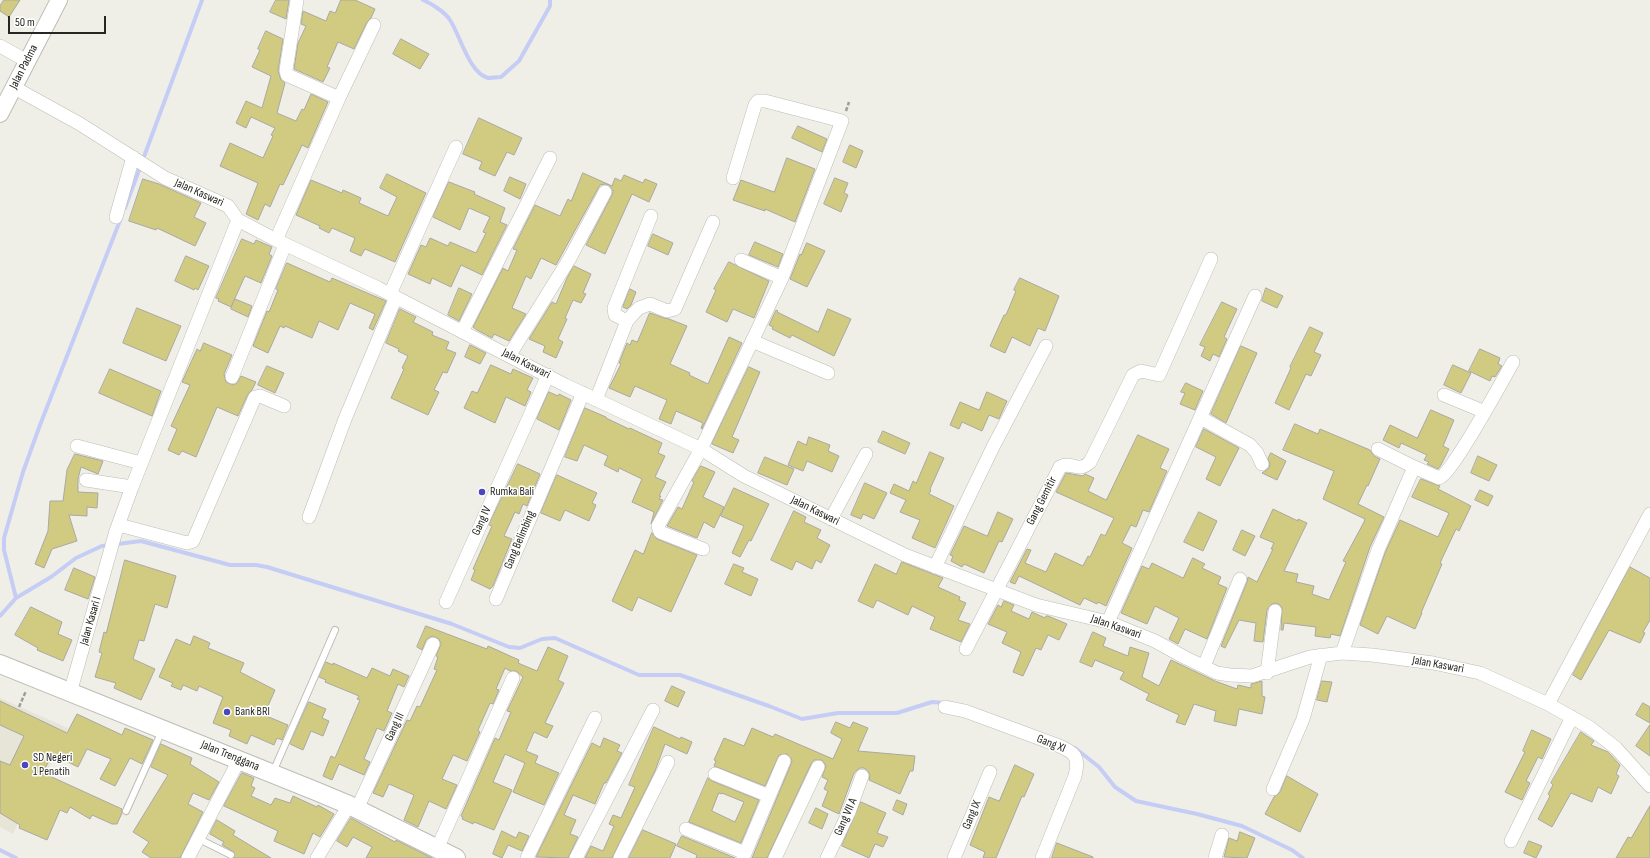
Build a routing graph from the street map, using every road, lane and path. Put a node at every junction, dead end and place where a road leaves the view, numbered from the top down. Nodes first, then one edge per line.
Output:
1 (59, 0) edge
2 (297, 0) edge
3 (374, 25) dead end
4 (0, 46) edge
5 (27, 61) junction
6 (13, 87) junction
7 (339, 98) junction
8 (0, 113) edge
9 (456, 147) dead end
10 (133, 157) junction
11 (550, 158) dead end
12 (733, 178) dead end
13 (605, 192) dead end
14 (651, 216) dead end
15 (116, 217) dead end
16 (238, 220) junction
17 (713, 222) dead end
18 (280, 243) junction
19 (1211, 259) dead end
20 (741, 260) dead end
21 (782, 278) junction
22 (393, 296) junction
23 (1255, 296) dead end
24 (627, 321) junction
25 (462, 332) junction
26 (752, 341) junction
27 (1046, 346) dead end
28 (509, 356) junction
29 (1513, 362) dead end
30 (828, 373) dead end
31 (548, 375) junction
32 (232, 377) dead end
33 (583, 393) junction
34 (1444, 395) dead end
35 (596, 400) junction
36 (284, 406) dead end
37 (1484, 412) junction
38 (1201, 418) junction
39 (77, 446) dead end
40 (701, 449) junction
41 (1378, 449) dead end
42 (866, 454) dead end
43 (141, 463) junction
44 (1262, 464) dead end
45 (1414, 467) junction
46 (86, 480) dead end
47 (132, 486) junction
48 (1650, 514) edge
49 (309, 517) dead end
50 (831, 519) junction
51 (117, 528) junction
52 (703, 549) dead end
53 (935, 566) junction
54 (1240, 579) dead end
55 (997, 589) junction
56 (496, 599) dead end
57 (446, 602) dead end
58 (1275, 610) dead end
59 (1108, 622) junction
60 (335, 630) dead end
61 (433, 644) dead end
62 (966, 649) dead end
63 (1342, 653) junction
64 (1321, 654) junction
65 (0, 664) edge
66 (1204, 666) junction
67 (1267, 673) junction
68 (513, 678) dead end
69 (28, 687) dead end
70 (70, 693) junction
71 (1548, 704) junction
72 (19, 707) dead end
73 (945, 707) dead end
74 (653, 710) dead end
75 (1572, 717) junction
76 (596, 718) dead end
77 (162, 729) junction
78 (240, 760) junction
79 (784, 761) dead end
80 (668, 762) dead end
81 (818, 767) dead end
82 (990, 772) dead end
83 (273, 774) junction
84 (715, 774) dead end
85 (862, 776) dead end
86 (1650, 786) edge
87 (1273, 789) dead end
88 (769, 796) junction
89 (353, 807) junction
90 (126, 811) dead end
91 (686, 829) dead end
92 (1222, 834) dead end
93 (199, 839) junction
94 (1511, 841) dead end
95 (437, 848) junction
96 (231, 855) dead end
97 (744, 855) edge
98 (188, 858) edge
99 (317, 858) edge
100 (456, 858) edge
101 (527, 858) edge
102 (576, 858) edge
103 (620, 858) edge
104 (775, 858) edge
105 (827, 858) edge
106 (954, 858) edge
107 (1042, 858) edge
108 (1215, 858) edge

1 - 5 street, Jalan Padma
2 - 7 street
3 - 7 street
4 - 5 street
5 - 6 street, Jalan Padma
6 - 8 street, Jalan Padma
6 - 10 street, Jalan Kaswari
7 - 18 street
9 - 22 street
10 - 15 street
10 - 16 street, Jalan Kaswari
11 - 25 street
12 - 21 street
13 - 28 street
14 - 24 street
16 - 18 street, Jalan Kaswari
16 - 43 street, Jalan Kasari I
17 - 24 street
18 - 22 street, Jalan Kaswari
18 - 32 street
19 - 55 street, Gang Gemitir
20 - 21 street
21 - 26 street
22 - 25 street, Jalan Kaswari
22 - 49 street
23 - 38 street
24 - 35 street
25 - 28 street, Jalan Kaswari
26 - 30 street
26 - 40 street
27 - 53 street
28 - 31 street, Jalan Kaswari
29 - 37 street
31 - 33 street, Jalan Kaswari
31 - 57 street, Gang IV
33 - 35 street, Jalan Kaswari
33 - 56 street, Gang Belimbing
34 - 37 street
35 - 40 street, Jalan Kaswari
36 - 51 street
37 - 45 street
38 - 44 street
38 - 59 street
39 - 43 street
40 - 50 street, Jalan Kaswari
40 - 52 street
41 - 45 street
42 - 50 street
43 - 47 street, Jalan Kasari I
45 - 63 street
46 - 47 street
47 - 51 street, Jalan Kasari I
48 - 71 street
50 - 53 street, Jalan Kaswari
51 - 70 street, Jalan Kasari I
53 - 55 street, Jalan Kaswari
54 - 66 street
55 - 59 street, Jalan Kaswari
55 - 62 street
58 - 67 street
59 - 66 street, Jalan Kaswari
60 - 83 lane
61 - 89 street, Gang III
63 - 64 street, Jalan Kaswari
63 - 71 street, Jalan Kaswari
64 - 67 street, Jalan Kaswari
64 - 87 street
65 - 70 main road, Jalan Trenggana
66 - 67 street, Jalan Kaswari
68 - 95 street
69 - 72 path
70 - 77 main road, Jalan Trenggana
71 - 75 street, Jalan Kaswari
73 - 107 street, Gang XI
74 - 102 street
75 - 86 street, Jalan Kaswari
75 - 94 street
76 - 101 street
77 - 78 main road, Jalan Trenggana
77 - 90 lane
78 - 83 main road, Jalan Trenggana
78 - 93 street
79 - 88 street
80 - 103 street
81 - 104 street
82 - 106 street, Gang IX
83 - 89 main road, Jalan Trenggana
84 - 88 street
85 - 105 street, Gang VII A
88 - 97 street
89 - 95 main road, Jalan Trenggana
89 - 99 street, Gang III
91 - 97 street
92 - 108 street
93 - 96 lane
93 - 98 street
95 - 100 main road, Jalan Trenggana

